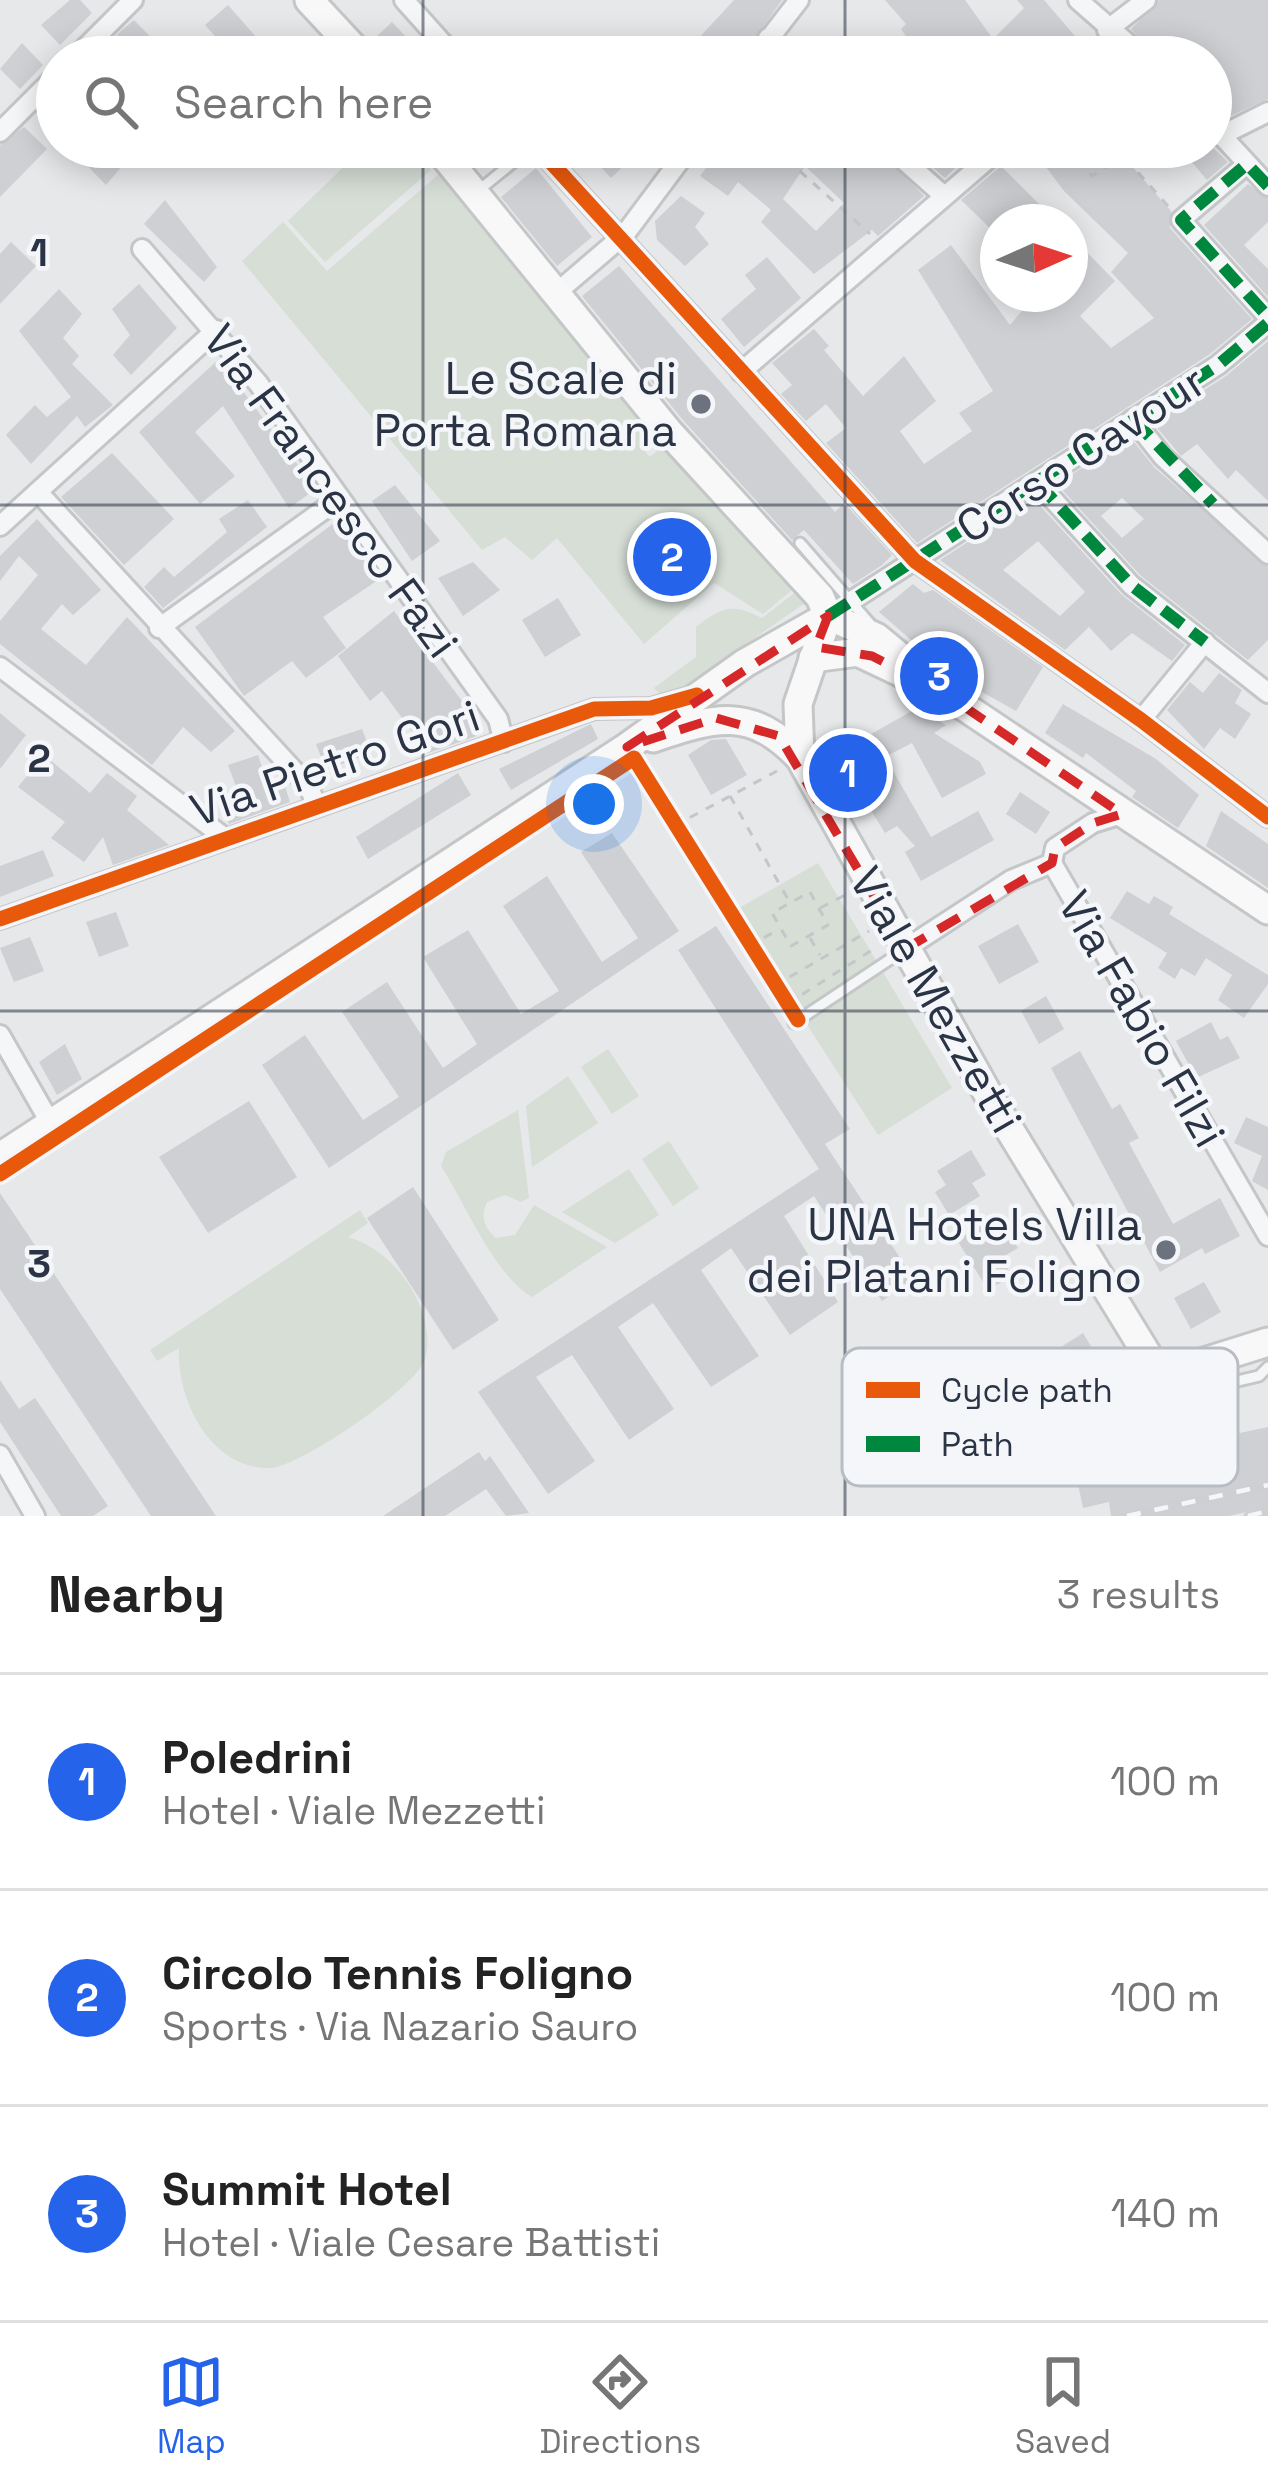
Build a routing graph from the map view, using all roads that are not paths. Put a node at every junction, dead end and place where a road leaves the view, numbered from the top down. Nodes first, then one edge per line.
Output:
1 (133, 0) edge
2 (309, 0) edge
3 (404, 0) edge
4 (799, 0) edge
5 (1078, 0) edge
6 (1146, 0) edge
7 (1107, 30) junction
8 (97, 36) edge
9 (342, 36) edge
10 (436, 36) edge
11 (770, 36) edge
12 (1115, 36) edge
13 (36, 96) edge
14 (1268, 112) edge
15 (1232, 124) edge
16 (0, 132) edge
17 (1232, 148) edge
18 (1247, 164) junction
19 (454, 168) edge
20 (508, 168) edge
21 (555, 168) edge
22 (674, 168) edge
23 (913, 168) edge
24 (976, 168) edge
25 (1268, 186) edge
26 (475, 194) junction
27 (943, 195) junction
28 (621, 238) junction
29 (142, 249) dead end
30 (555, 283) junction
31 (1268, 320) edge
32 (216, 330) junction
33 (741, 372) junction
34 (1133, 419) junction
35 (1036, 482) junction
36 (38, 492) junction
37 (340, 498) junction
38 (0, 526) edge
39 (800, 543) dead end
40 (1268, 554) edge
41 (915, 561) junction
42 (841, 610) junction
43 (159, 628) junction
44 (1205, 642) junction
45 (813, 658) junction
46 (0, 667) edge
47 (944, 693) junction
48 (1268, 693) edge
49 (697, 695) junction
50 (1141, 720) junction
51 (504, 742) junction
52 (627, 747) junction
53 (788, 765) junction
54 (316, 805) junction
55 (1122, 814) junction
56 (1268, 818) edge
57 (225, 838) junction
58 (1052, 863) junction
59 (1268, 910) edge
60 (0, 919) edge
61 (891, 948) junction
62 (796, 1022) road end
63 (0, 1035) edge
64 (51, 1124) junction
65 (0, 1157) edge
66 (1268, 1236) edge
67 (1268, 1342) edge
68 (1142, 1348) edge
69 (1238, 1351) edge
70 (1268, 1367) edge
71 (1238, 1381) edge
72 (4, 1469) edge
73 (35, 1516) edge

1 - 8 street
2 - 9 main road
3 - 10 street
4 - 11 street
5 - 7 street
6 - 7 street
7 - 12 street
13 - 16 street
14 - 15 street
17 - 18 street
18 - 25 street
18 - 31 street
19 - 26 main road
20 - 26 lane
21 - 28 street
22 - 28 street
23 - 27 street
24 - 27 street
26 - 30 main road
27 - 33 street
28 - 30 street
28 - 33 street
29 - 32 street, Via Francesco Fazi
30 - 42 main road
31 - 34 street, Corso Cavour
32 - 36 street
32 - 37 street, Via Francesco Fazi
33 - 41 street
34 - 35 street, Corso Cavour
34 - 40 street
35 - 41 street, Corso Cavour
35 - 44 street
36 - 38 street
36 - 43 street
37 - 43 street
37 - 51 street, Via Francesco Fazi
39 - 42 lane
41 - 42 street, Corso Cavour
41 - 50 street
42 - 45 main road, Viale Mezzetti
42 - 47 main road
42 - 49 main road
43 - 54 street
44 - 48 street
44 - 50 street
45 - 47 main road
45 - 53 main road, Viale Mezzetti
46 - 57 street
47 - 55 main road
49 - 51 street, Via Pietro Gori
49 - 52 main road
50 - 56 street
51 - 54 street, Via Pietro Gori
52 - 53 main road
52 - 64 main road
53 - 61 main road, Viale Mezzetti
54 - 57 street, Via Pietro Gori
55 - 58 street
55 - 59 main road
57 - 60 street, Via Pietro Gori
58 - 61 street
58 - 66 street, Via Fabio Filzi
61 - 62 lane
61 - 68 main road, Viale Mezzetti
63 - 64 street
64 - 65 main road
67 - 69 main road
70 - 71 lane
72 - 73 street

